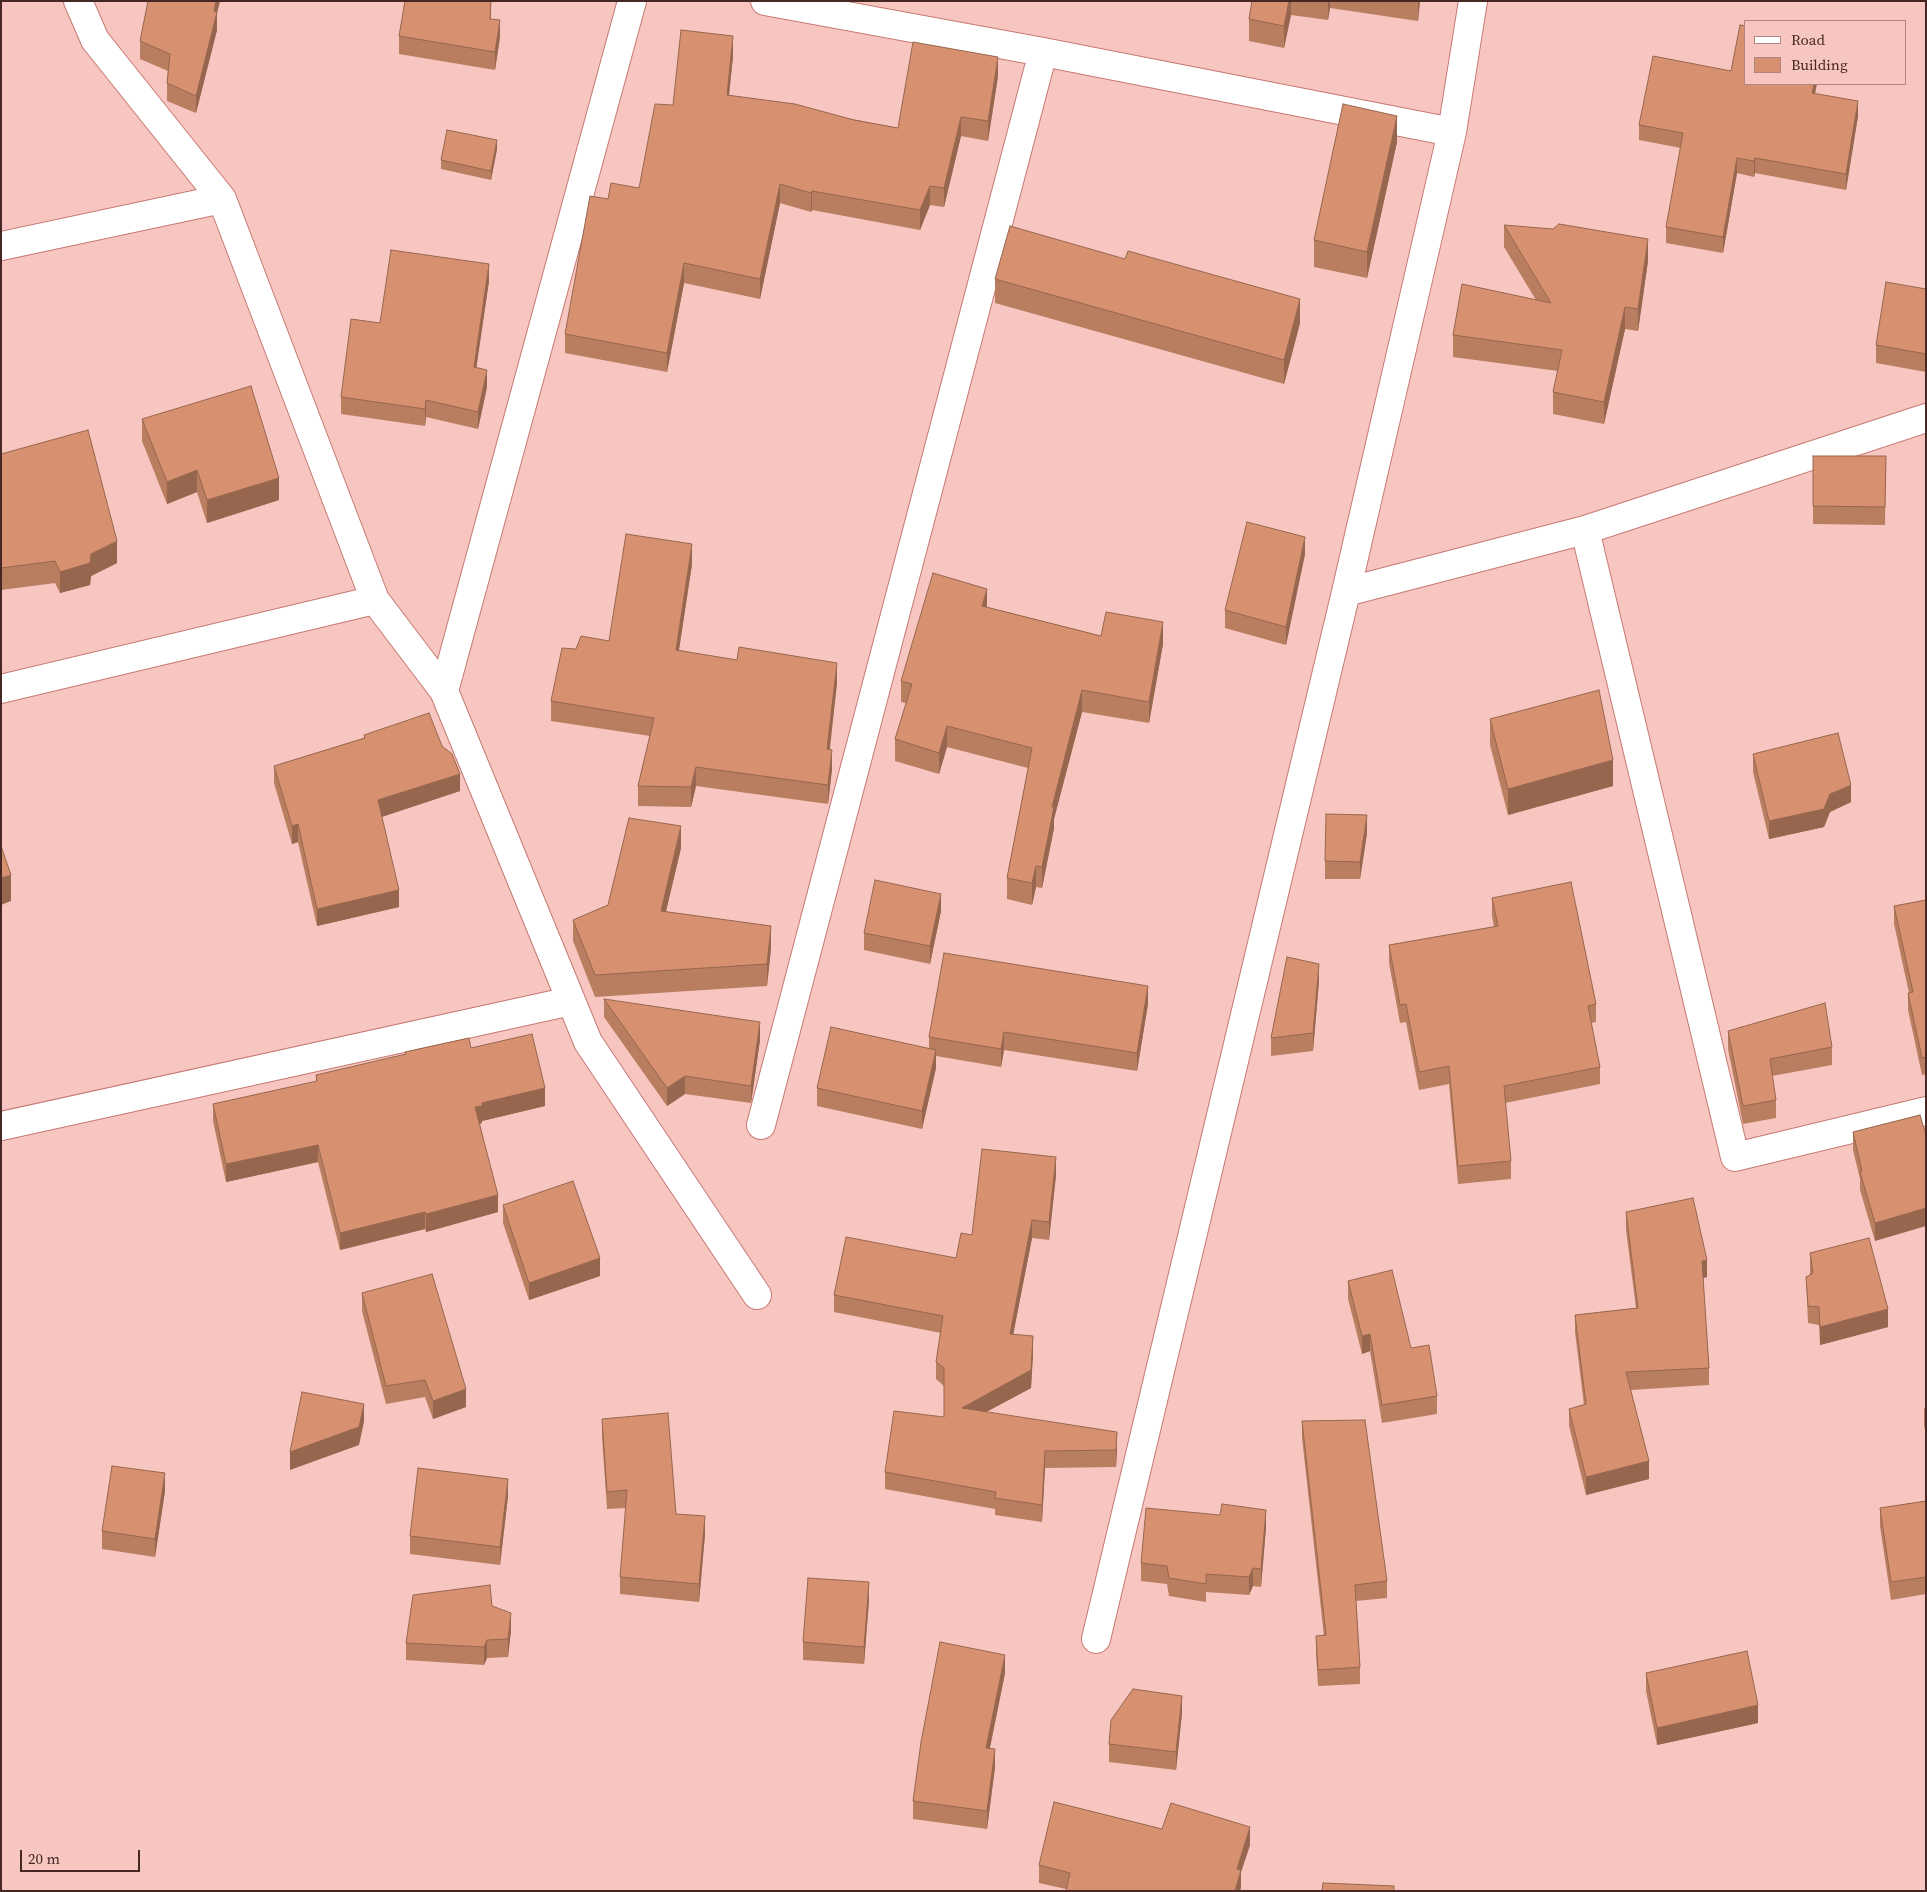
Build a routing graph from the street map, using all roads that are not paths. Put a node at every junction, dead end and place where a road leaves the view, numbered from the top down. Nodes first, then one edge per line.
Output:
1 (78, 1) edge
2 (632, 1) edge
3 (765, 1) edge
4 (1473, 1) edge
5 (1043, 52) junction
6 (1452, 132) junction
7 (222, 199) junction
8 (1, 246) edge
9 (1926, 418) edge
10 (1586, 530) junction
11 (1346, 592) junction
12 (375, 600) junction
13 (1, 689) edge
14 (444, 690) junction
15 (571, 1001) junction
16 (1926, 1111) edge
17 (761, 1125) dead end
18 (1, 1126) edge
19 (757, 1295) dead end
20 (1096, 1639) dead end

1 - 7 street
2 - 14 street
3 - 5 street
4 - 6 street
5 - 6 street
5 - 17 street
6 - 11 street
7 - 8 street
7 - 12 street
9 - 10 street
10 - 11 street
10 - 16 street
11 - 20 street
12 - 13 street
12 - 14 street
14 - 15 street
15 - 18 street
15 - 19 street

